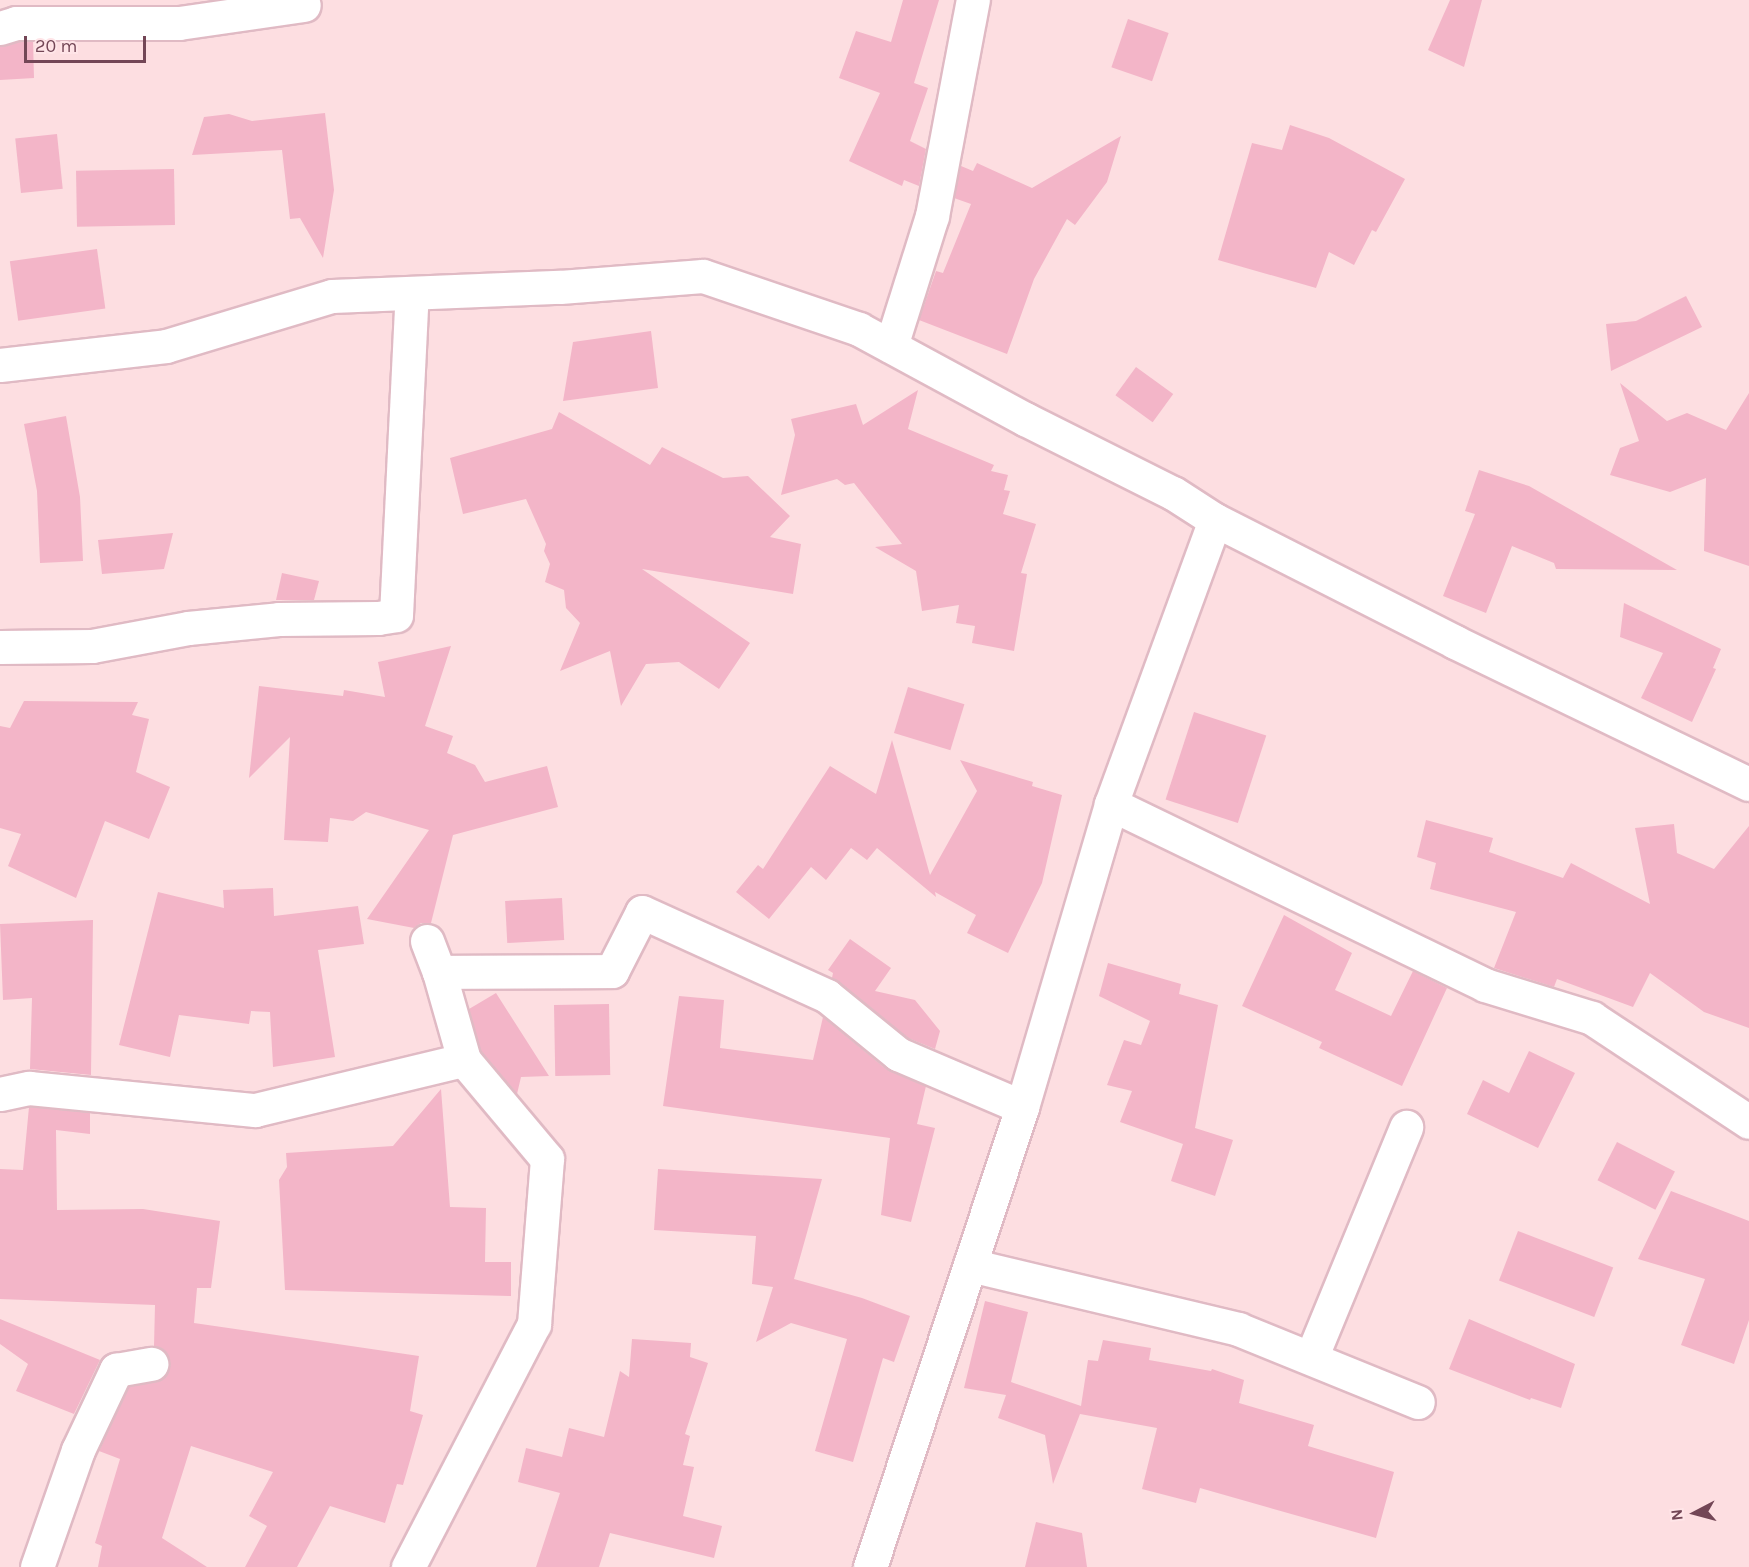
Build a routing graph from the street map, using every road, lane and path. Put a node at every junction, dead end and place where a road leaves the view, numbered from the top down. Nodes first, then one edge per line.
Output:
1 (973, 0) edge
2 (304, 5) dead end
3 (0, 28) edge
4 (412, 292) junction
5 (891, 346) junction
6 (0, 365) edge
7 (1215, 520) junction
8 (0, 647) edge
9 (1749, 784) edge
10 (1111, 804) junction
11 (427, 941) dead end
12 (439, 972) junction
13 (464, 1060) junction
14 (0, 1094) edge
15 (1022, 1107) junction
16 (1749, 1122) edge
17 (1406, 1127) dead end
18 (970, 1265) junction
19 (1311, 1358) junction
20 (151, 1364) dead end
21 (1418, 1402) dead end
22 (876, 1566) edge
23 (37, 1567) edge
24 (408, 1567) edge

1 - 5 street
2 - 3 street
4 - 5 street
4 - 6 street
4 - 8 street
5 - 7 street
7 - 9 street
7 - 10 street
10 - 15 street
10 - 16 street
11 - 12 street
12 - 13 street
12 - 15 street
13 - 14 street
13 - 24 street
15 - 18 street
17 - 19 street
18 - 19 street
18 - 22 street
19 - 21 street
20 - 23 street

